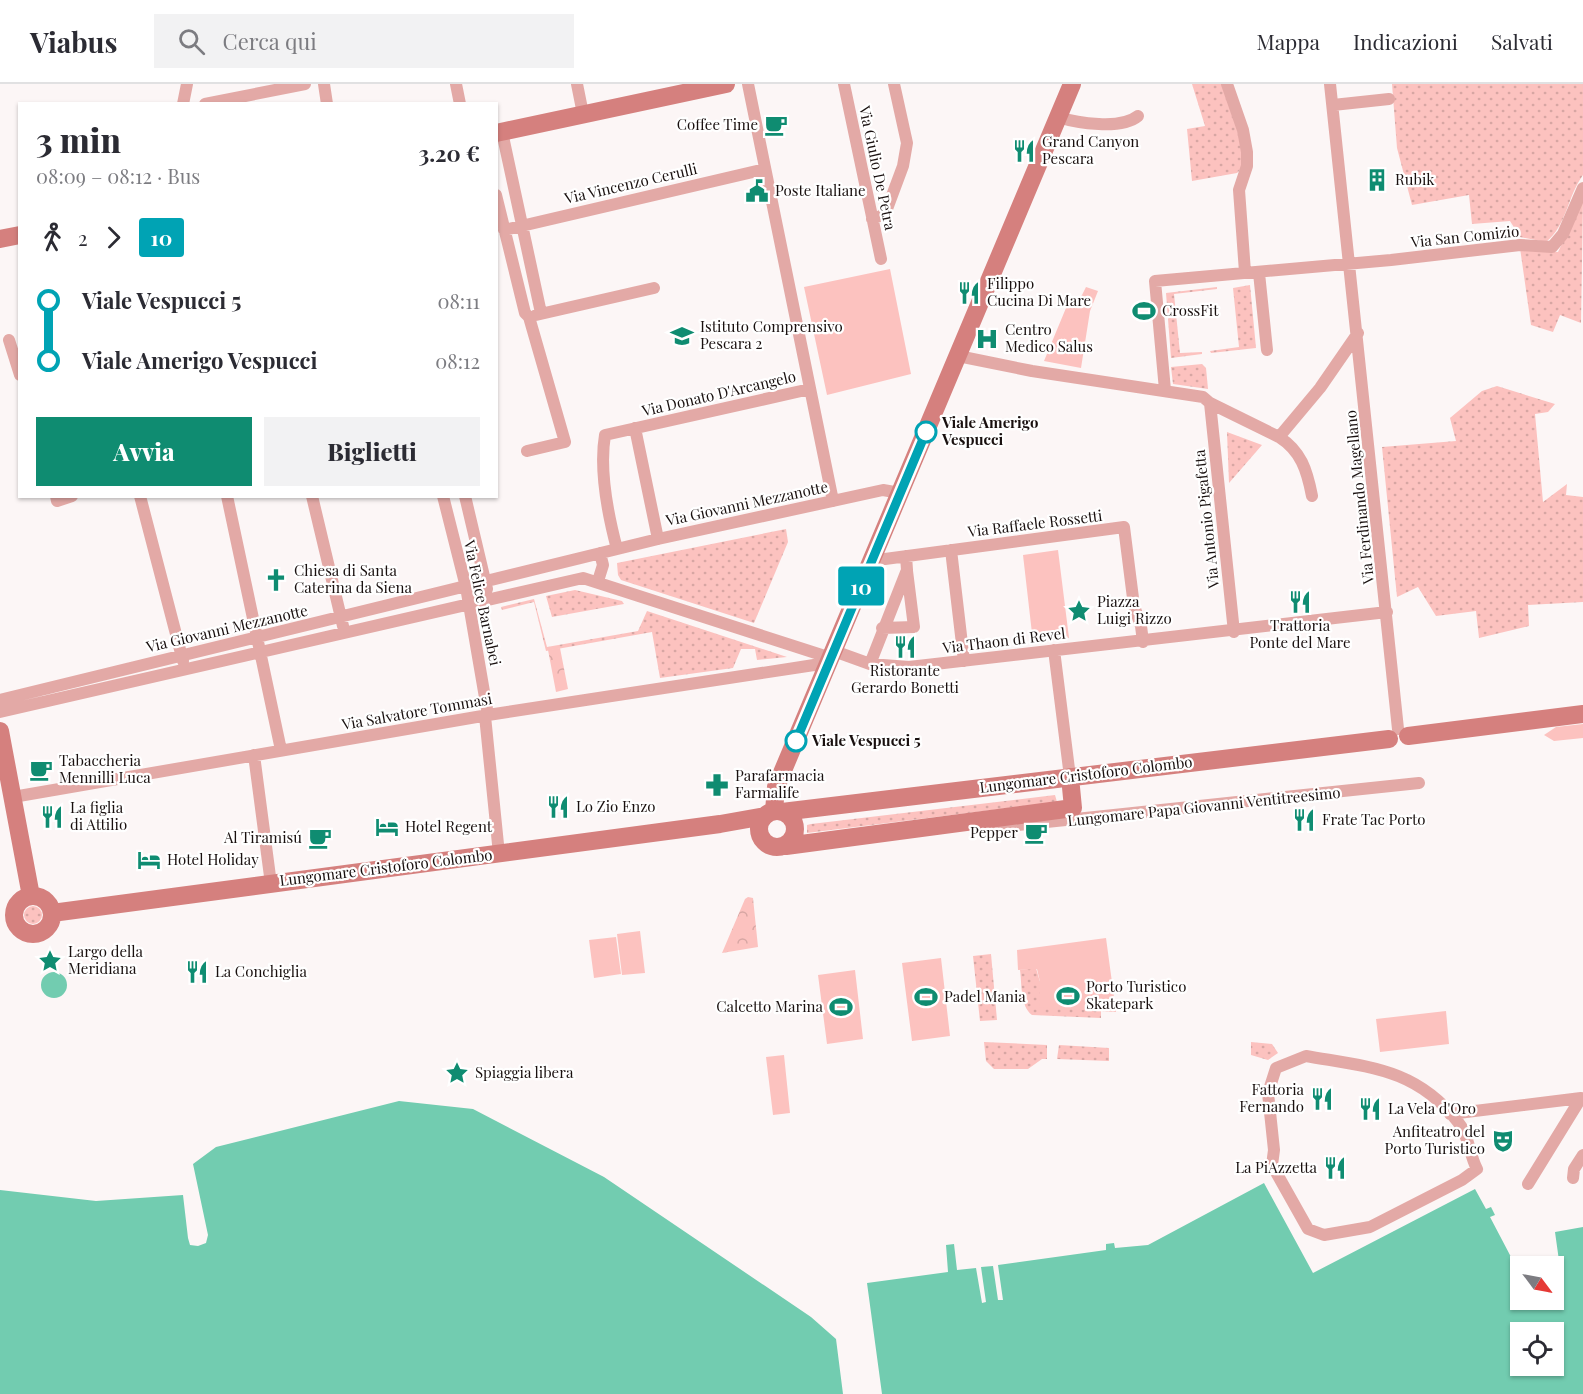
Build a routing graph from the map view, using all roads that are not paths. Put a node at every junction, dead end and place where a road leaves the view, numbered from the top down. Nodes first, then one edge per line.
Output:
1 (187, 84) edge
2 (305, 84) edge
3 (324, 84) edge
4 (456, 84) edge
5 (577, 84) edge
6 (726, 84) edge
7 (748, 84) edge
8 (843, 84) edge
9 (894, 84) edge
10 (1072, 84) edge
11 (1227, 84) edge
12 (1330, 84) edge
13 (1389, 99) dead end
14 (183, 102) edge
15 (215, 102) edge
16 (327, 102) edge
17 (460, 102) edge
18 (1333, 105) junction
19 (583, 114) junction
20 (1138, 116) dead end
21 (1058, 117) junction
22 (499, 132) edge
23 (765, 169) junction
24 (1583, 188) edge
25 (498, 204) edge
26 (872, 219) junction
27 (521, 225) junction
28 (504, 230) junction
29 (18, 235) edge
30 (0, 239) edge
31 (881, 259) dead end
32 (1351, 262) junction
33 (1245, 272) junction
34 (1259, 273) junction
35 (654, 288) dead end
36 (541, 313) junction
37 (529, 317) junction
38 (1358, 333) junction
39 (9, 340) dead end
40 (1268, 350) dead end
41 (958, 356) junction
42 (18, 369) edge
43 (810, 389) junction
44 (1165, 390) junction
45 (1210, 403) junction
46 (635, 428) junction
47 (1276, 435) junction
48 (527, 451) dead end
49 (900, 493) junction
50 (1312, 496) dead end
51 (141, 498) edge
52 (228, 498) edge
53 (312, 498) edge
54 (444, 498) edge
55 (465, 498) edge
56 (833, 501) junction
57 (658, 539) junction
58 (617, 549) junction
59 (951, 550) junction
60 (600, 553) junction
61 (906, 556) junction
62 (873, 558) junction
63 (907, 570) junction
64 (598, 581) junction
65 (486, 582) junction
66 (466, 587) junction
67 (489, 599) junction
68 (469, 603) junction
69 (1387, 612) junction
70 (341, 618) junction
71 (882, 628) junction
72 (1234, 632) junction
73 (344, 633) junction
74 (259, 637) junction
75 (1143, 642) junction
76 (1054, 650) junction
77 (262, 652) junction
78 (182, 655) junction
79 (830, 659) junction
80 (964, 661) junction
81 (870, 664) junction
82 (185, 670) junction
83 (0, 700) edge
84 (0, 712) edge
85 (1583, 714) edge
86 (486, 716) junction
87 (0, 731) edge
88 (1399, 735) junction
89 (281, 750) junction
90 (254, 755) junction
91 (1070, 777) junction
92 (1419, 783) dead end
93 (13, 797) junction
94 (774, 813) junction
95 (720, 824) junction
96 (988, 828) dead end
97 (761, 837) junction
98 (786, 846) junction
99 (499, 854) junction
100 (271, 884) junction
101 (31, 896) junction
102 (8, 911) edge
103 (52, 913) junction
104 (1582, 1098) edge
105 (1450, 1114) junction
106 (1583, 1155) edge
107 (1574, 1178) dead end
108 (1528, 1184) dead end

1 - 14 street
2 - 15 street
3 - 16 street
4 - 17 street
5 - 19 street
6 - 19 street
7 - 23 street
8 - 26 street, Via Giulio De Petra
9 - 26 street
10 - 21 street
11 - 33 street
12 - 18 street, Via Ferdinando Magellano
13 - 18 street
18 - 32 street, Via Ferdinando Magellano
19 - 22 street
20 - 21 street
21 - 41 street
22 - 27 street
23 - 27 street, Via Vincenzo Cerulli
23 - 43 street
24 - 32 street, Via San Comizio
25 - 28 street
26 - 31 street, Via Giulio De Petra
27 - 28 street, Via Vincenzo Cerulli
27 - 36 street
28 - 37 street
29 - 30 street
32 - 34 street
32 - 38 street, Via Ferdinando Magellano
33 - 34 street
33 - 44 street
34 - 40 street
35 - 36 street
36 - 37 street
37 - 48 street
38 - 47 street
38 - 69 street, Via Ferdinando Magellano
39 - 42 street
41 - 44 street
41 - 49 street
43 - 46 street, Via Donato D'Arcangelo
43 - 56 street
44 - 45 street
45 - 47 street
45 - 72 street, Via Antonio Pigafetta
46 - 57 street, Via Donato D'Arcangelo
46 - 58 street, Via Donato D'Arcangelo
47 - 50 street
49 - 56 street, Via Giovanni Mezzanotte
49 - 62 street
51 - 78 street
52 - 74 street
53 - 70 street
54 - 66 street, Via Felice Barnabei
55 - 65 street, Via Felice Barnabei
56 - 57 street, Via Giovanni Mezzanotte
57 - 58 street, Via Giovanni Mezzanotte
58 - 60 street, Via Giovanni Mezzanotte
59 - 61 street, Via Raffaele Rossetti
59 - 75 street, Via Raffaele Rossetti
59 - 80 street, Via Raffaele Rossetti
60 - 64 street
60 - 65 street, Via Giovanni Mezzanotte
61 - 62 street, Via Raffaele Rossetti
61 - 63 street
62 - 79 street
63 - 71 street
63 - 71 street
64 - 67 street, Via Giovanni Mezzanotte
64 - 79 street, Via Giovanni Mezzanotte
65 - 66 street, Via Giovanni Mezzanotte
65 - 67 street, Via Felice Barnabei
66 - 68 street, Via Felice Barnabei
66 - 70 street, Via Giovanni Mezzanotte
67 - 68 street, Via Giovanni Mezzanotte
68 - 73 street, Via Giovanni Mezzanotte
68 - 86 street, Via Felice Barnabei
69 - 72 street, Via Thaon di Revel
69 - 88 street, Via Ferdinando Magellano
70 - 73 street
70 - 74 street, Via Giovanni Mezzanotte
71 - 81 street
72 - 75 street, Via Thaon di Revel
73 - 77 street, Via Giovanni Mezzanotte
74 - 77 street
74 - 78 street, Via Giovanni Mezzanotte
75 - 76 street, Via Thaon di Revel
76 - 80 street, Via Thaon di Revel
76 - 91 street
77 - 82 street, Via Giovanni Mezzanotte
77 - 89 street
78 - 82 street
78 - 83 street, Via Giovanni Mezzanotte
79 - 81 street, Via Thaon di Revel
79 - 86 street, Via Salvatore Tommasi
79 - 94 street
80 - 81 street, Via Thaon di Revel
82 - 84 street, Via Giovanni Mezzanotte
85 - 88 street, Lungomare Cristoforo Colombo
86 - 89 street, Via Salvatore Tommasi
86 - 99 street, Via Felice Barnabei
87 - 93 street
88 - 91 street, Lungomare Cristoforo Colombo
89 - 90 street, Via Salvatore Tommasi
90 - 93 street, Via Salvatore Tommasi
90 - 100 street
91 - 94 street, Lungomare Cristoforo Colombo
91 - 98 street, Lungomare Papa Giovanni Ventitreesimo
92 - 96 street, Lungomare Papa Giovanni Ventitreesimo
93 - 101 street
94 - 95 street, Lungomare Cristoforo Colombo
94 - 97 street
94 - 98 street
95 - 97 street, Lungomare Cristoforo Colombo
95 - 99 street, Lungomare Cristoforo Colombo
97 - 98 street
99 - 100 street, Lungomare Cristoforo Colombo
100 - 103 street, Lungomare Cristoforo Colombo
101 - 102 street
101 - 103 street
102 - 103 street
104 - 105 street
104 - 108 street
105 - 105 street
106 - 107 street

